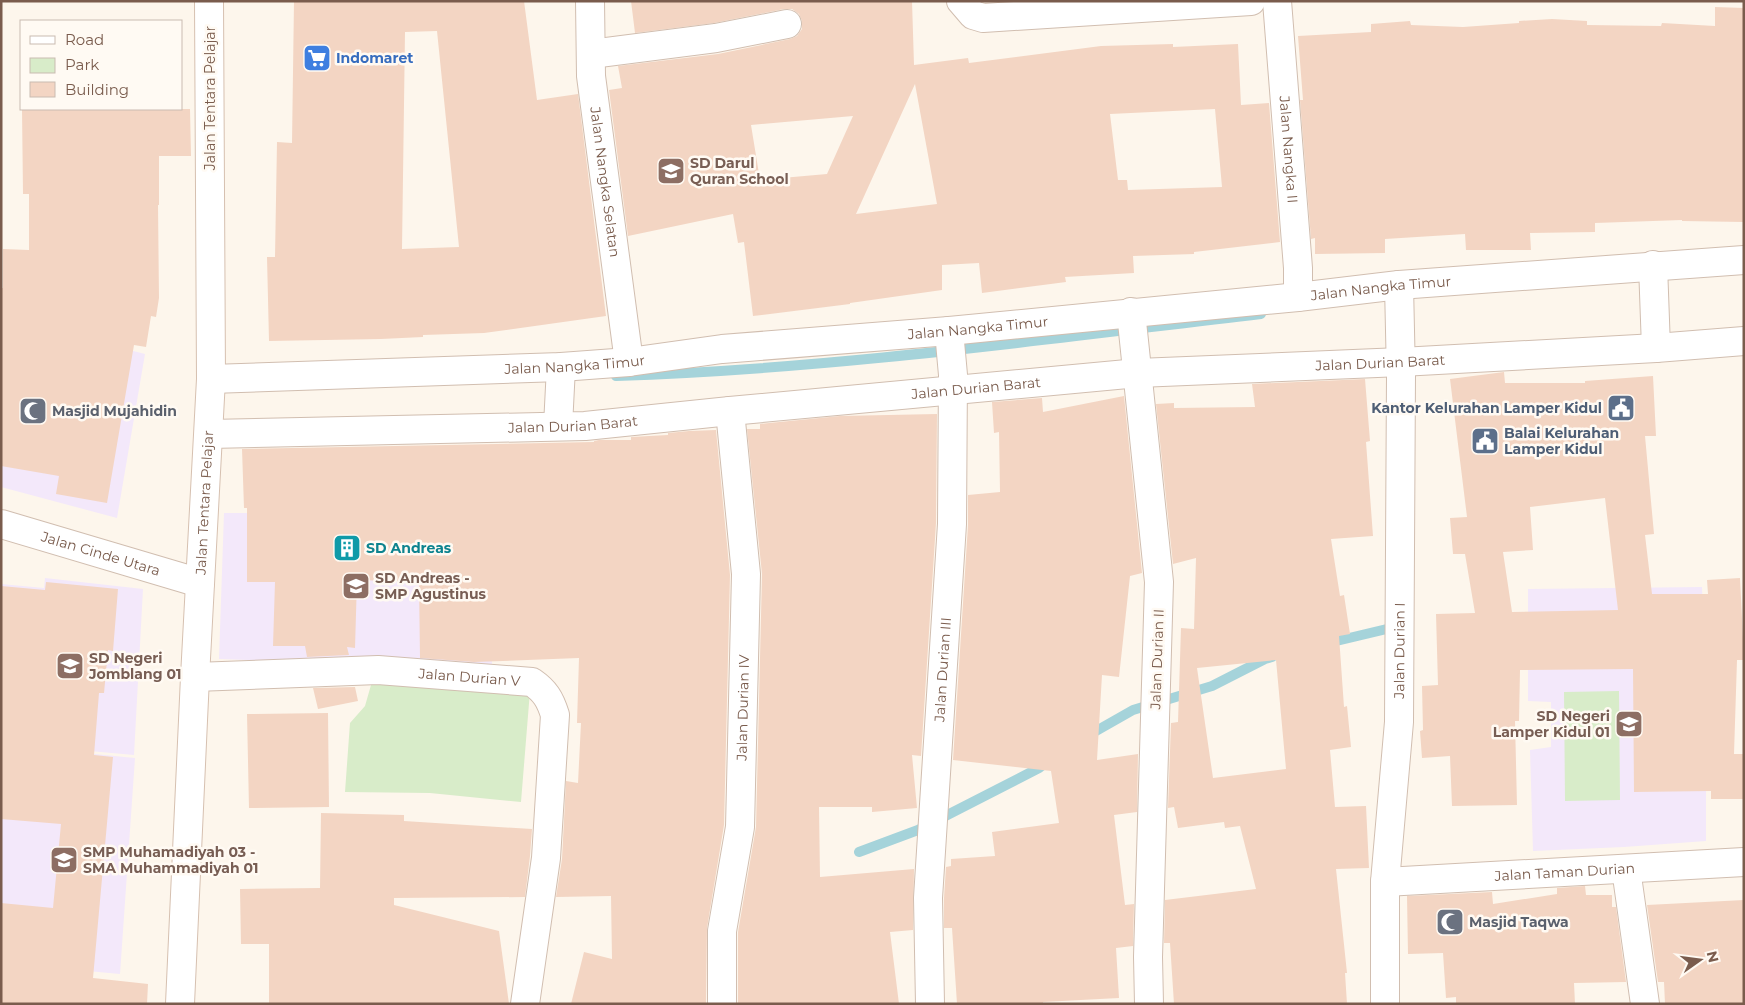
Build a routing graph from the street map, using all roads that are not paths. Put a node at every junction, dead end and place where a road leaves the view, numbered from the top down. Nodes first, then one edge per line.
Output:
1 (209, 1) edge
2 (590, 1) edge
3 (961, 1) edge
4 (1251, 1) edge
5 (1277, 1) edge
6 (787, 24) dead end
7 (591, 54) junction
8 (1744, 260) edge
9 (1654, 268) junction
10 (1400, 291) junction
11 (1298, 297) junction
12 (1132, 314) junction
13 (949, 333) junction
14 (1744, 341) edge
15 (1656, 342) junction
16 (1401, 357) junction
17 (1137, 361) junction
18 (629, 362) junction
19 (561, 371) junction
20 (211, 379) junction
21 (953, 383) junction
22 (730, 411) junction
23 (558, 422) junction
24 (209, 434) junction
25 (1, 524) edge
26 (200, 583) junction
27 (194, 677) junction
28 (1744, 862) edge
29 (1626, 869) junction
30 (1385, 882) junction
31 (180, 1004) edge
32 (525, 1004) edge
33 (722, 1004) edge
34 (930, 1004) edge
35 (1149, 1004) edge
36 (1385, 1004) edge
37 (1645, 1004) edge

1 - 20 street, Jalan Tentara Pelajar
2 - 7 street, Jalan Nangka Selatan
3 - 4 street
5 - 11 street, Jalan Nangka II
6 - 7 street
7 - 18 street, Jalan Nangka Selatan
8 - 9 street, Jalan Nangka Timur
9 - 10 street, Jalan Nangka Timur
9 - 15 street
10 - 11 street, Jalan Nangka Timur
10 - 16 street, Jalan Durian I
11 - 12 street, Jalan Nangka Timur
12 - 13 street, Jalan Nangka Timur
12 - 17 street, Jalan Durian II
13 - 18 street, Jalan Nangka Timur
13 - 21 street, Jalan Durian III
14 - 15 street, Jalan Durian Barat
15 - 16 street, Jalan Durian Barat
16 - 17 street, Jalan Durian Barat
16 - 30 street, Jalan Durian I
17 - 21 street, Jalan Durian Barat
17 - 35 street, Jalan Durian II
18 - 19 street, Jalan Nangka Timur
19 - 20 street, Jalan Nangka Timur
19 - 23 street, Jalan Durian Barat
20 - 24 street, Jalan Tentara Pelajar
21 - 22 street, Jalan Durian Barat
21 - 34 street, Jalan Durian III
22 - 23 street, Jalan Durian Barat
22 - 33 street, Jalan Durian IV
23 - 24 street, Jalan Durian Barat
24 - 26 street, Jalan Tentara Pelajar
25 - 26 street, Jalan Cinde Utara
26 - 27 street, Jalan Tentara Pelajar
27 - 31 street, Jalan Tentara Pelajar
27 - 32 street, Jalan Durian V
28 - 29 street, Jalan Taman Durian
29 - 30 street, Jalan Taman Durian
29 - 37 street
30 - 36 street, Jalan Durian I

